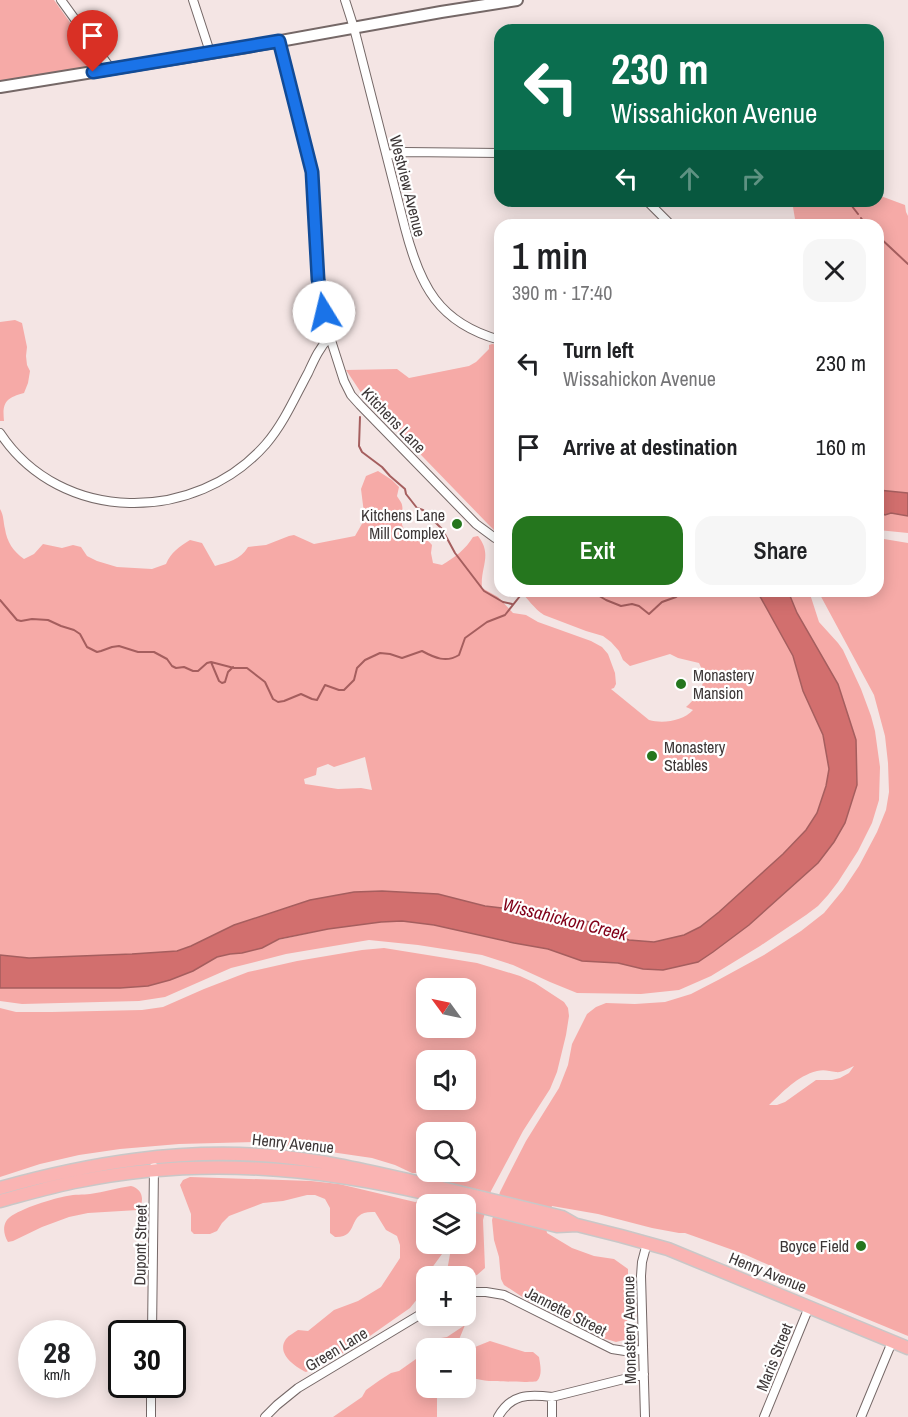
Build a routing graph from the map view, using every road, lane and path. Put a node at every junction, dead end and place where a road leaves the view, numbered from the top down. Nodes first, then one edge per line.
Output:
1 (61, 0) edge
2 (193, 0) edge
3 (345, 0) edge
4 (518, 0) edge
5 (354, 28) junction
6 (279, 41) junction
7 (210, 52) junction
8 (111, 69) junction
9 (0, 87) edge
10 (494, 153) edge
11 (387, 154) junction
12 (652, 207) edge
13 (665, 219) edge
14 (329, 338) junction
15 (494, 338) edge
16 (0, 433) edge
17 (494, 537) edge
18 (153, 1157) junction
19 (154, 1170) junction
20 (413, 1186) junction
21 (0, 1188) edge
22 (0, 1201) edge
23 (647, 1243) junction
24 (476, 1291) edge
25 (809, 1307) junction
26 (416, 1317) edge
27 (152, 1320) edge
28 (892, 1342) junction
29 (908, 1348) edge
30 (643, 1350) junction
31 (644, 1374) junction
32 (552, 1397) junction
33 (151, 1398) edge
34 (151, 1417) edge
35 (265, 1417) edge
36 (498, 1417) edge
37 (552, 1417) edge
38 (645, 1417) edge
39 (764, 1417) edge
40 (861, 1417) edge

1 - 8 street
2 - 7 street
3 - 5 street, Westview Avenue
4 - 5 street
5 - 6 street
5 - 11 street, Westview Avenue
6 - 7 street
6 - 14 street, Kitchens Lane
7 - 8 street
8 - 9 street
10 - 11 street
11 - 15 street, Westview Avenue
12 - 13 street
14 - 16 street
14 - 17 street, Kitchens Lane
18 - 19 street, Dupont Street
18 - 20 main road, Henry Avenue
18 - 21 main road, Henry Avenue
19 - 20 main road, Henry Avenue
19 - 22 main road, Henry Avenue
19 - 27 street, Dupont Street
20 - 23 main road, Henry Avenue
23 - 25 main road, Henry Avenue
23 - 30 street, Monastery Avenue
24 - 30 street, Jannette Street
25 - 28 main road, Henry Avenue
25 - 39 street, Maris Street
26 - 35 street, Green Lane
28 - 29 main road, Henry Avenue
28 - 40 street
30 - 31 street, Monastery Avenue
31 - 32 street
31 - 38 street, Monastery Avenue
32 - 36 street
32 - 37 street
33 - 34 street

